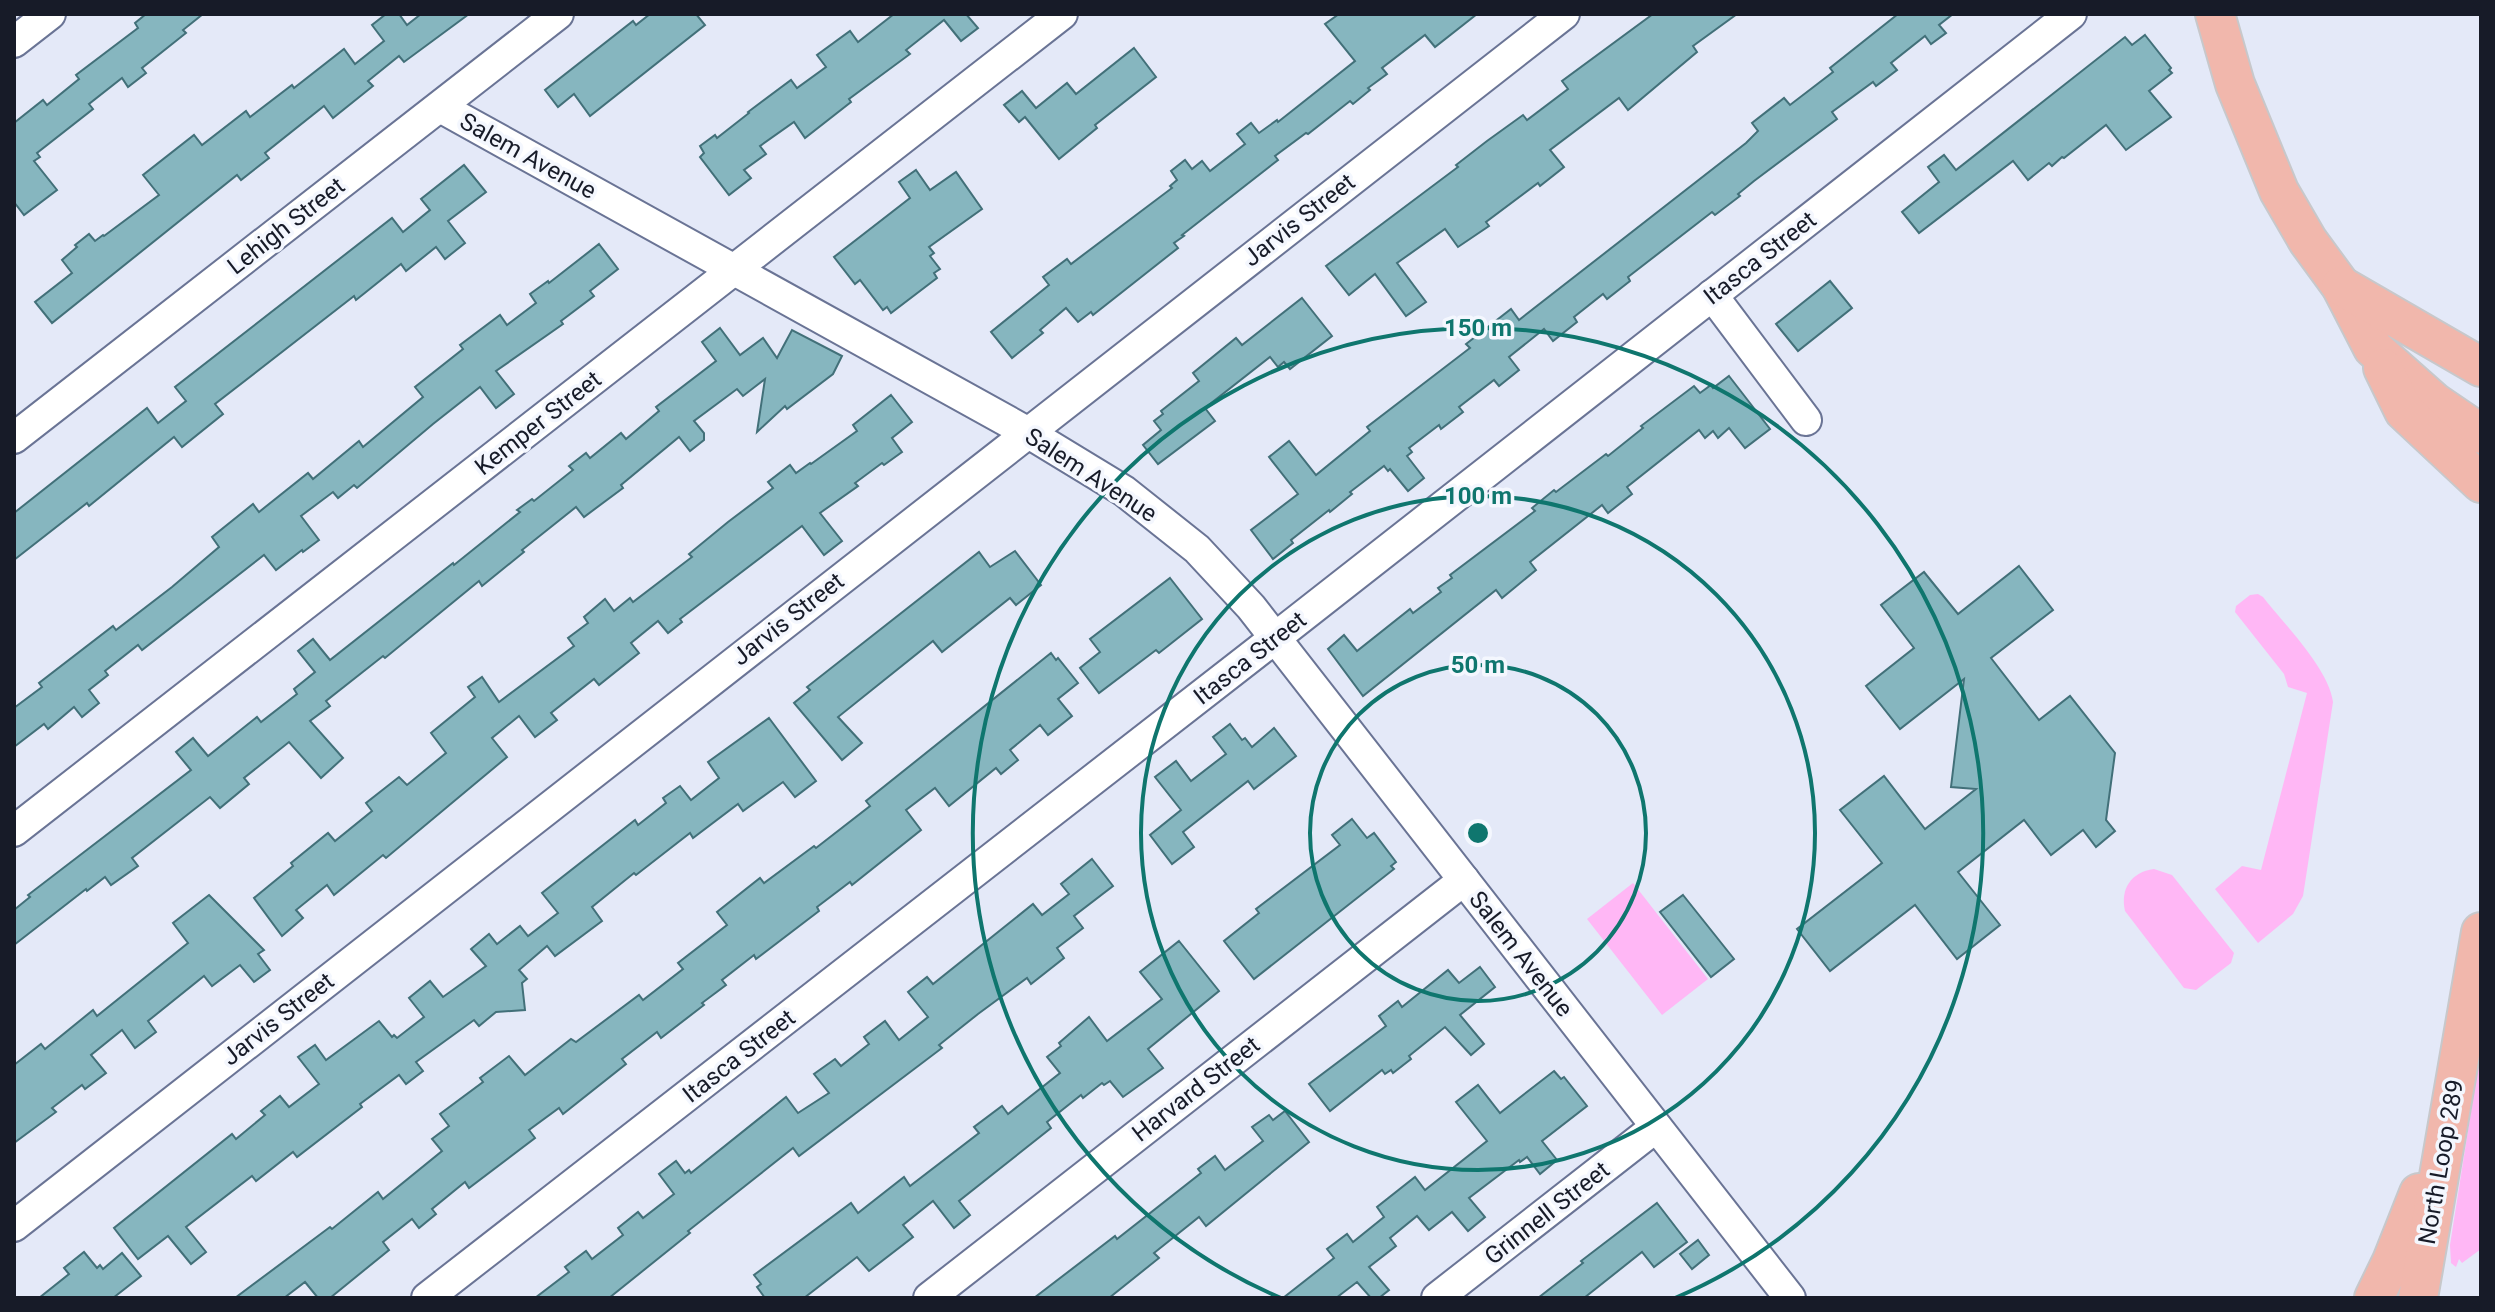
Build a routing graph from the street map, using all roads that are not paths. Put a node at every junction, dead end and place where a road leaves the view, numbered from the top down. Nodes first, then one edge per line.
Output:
1 (50, 14) edge
2 (558, 14) edge
3 (1062, 14) edge
4 (1564, 14) edge
5 (2071, 14) edge
6 (2215, 14) edge
7 (14, 42) edge
8 (440, 107) junction
9 (733, 271) junction
10 (2341, 286) junction
11 (1712, 295) junction
12 (2373, 348) junction
13 (2476, 361) edge
14 (1806, 420) dead end
15 (1027, 432) junction
16 (2481, 434) edge
17 (14, 438) edge
18 (2481, 483) edge
19 (1275, 638) junction
20 (14, 831) edge
21 (1464, 880) junction
22 (2481, 932) edge
23 (2448, 1116) junction
24 (1656, 1127) junction
25 (14, 1226) edge
26 (427, 1298) edge
27 (929, 1298) edge
28 (1437, 1298) edge
29 (1790, 1298) edge
30 (2374, 1298) edge
31 (2418, 1298) edge

1 - 7 street
2 - 8 street, Lehigh Street
3 - 9 street, Kemper Street
4 - 15 street, Jarvis Street
5 - 11 street, Itasca Street
6 - 10 main road
8 - 9 street, Salem Avenue
8 - 17 street, Lehigh Street
9 - 15 street, Salem Avenue
9 - 20 street, Kemper Street
10 - 12 main road
10 - 13 main road
11 - 14 street
11 - 19 street, Itasca Street
12 - 16 main road
12 - 18 main road
15 - 19 street, Salem Avenue
15 - 25 street, Jarvis Street
19 - 21 street, Salem Avenue
19 - 26 street, Itasca Street
21 - 24 street, Salem Avenue
21 - 27 street, Harvard Street
22 - 23 main road, North Loop 289
23 - 30 main road
23 - 31 main road, North Loop 289
24 - 28 street, Grinnell Street
24 - 29 street, Salem Avenue

